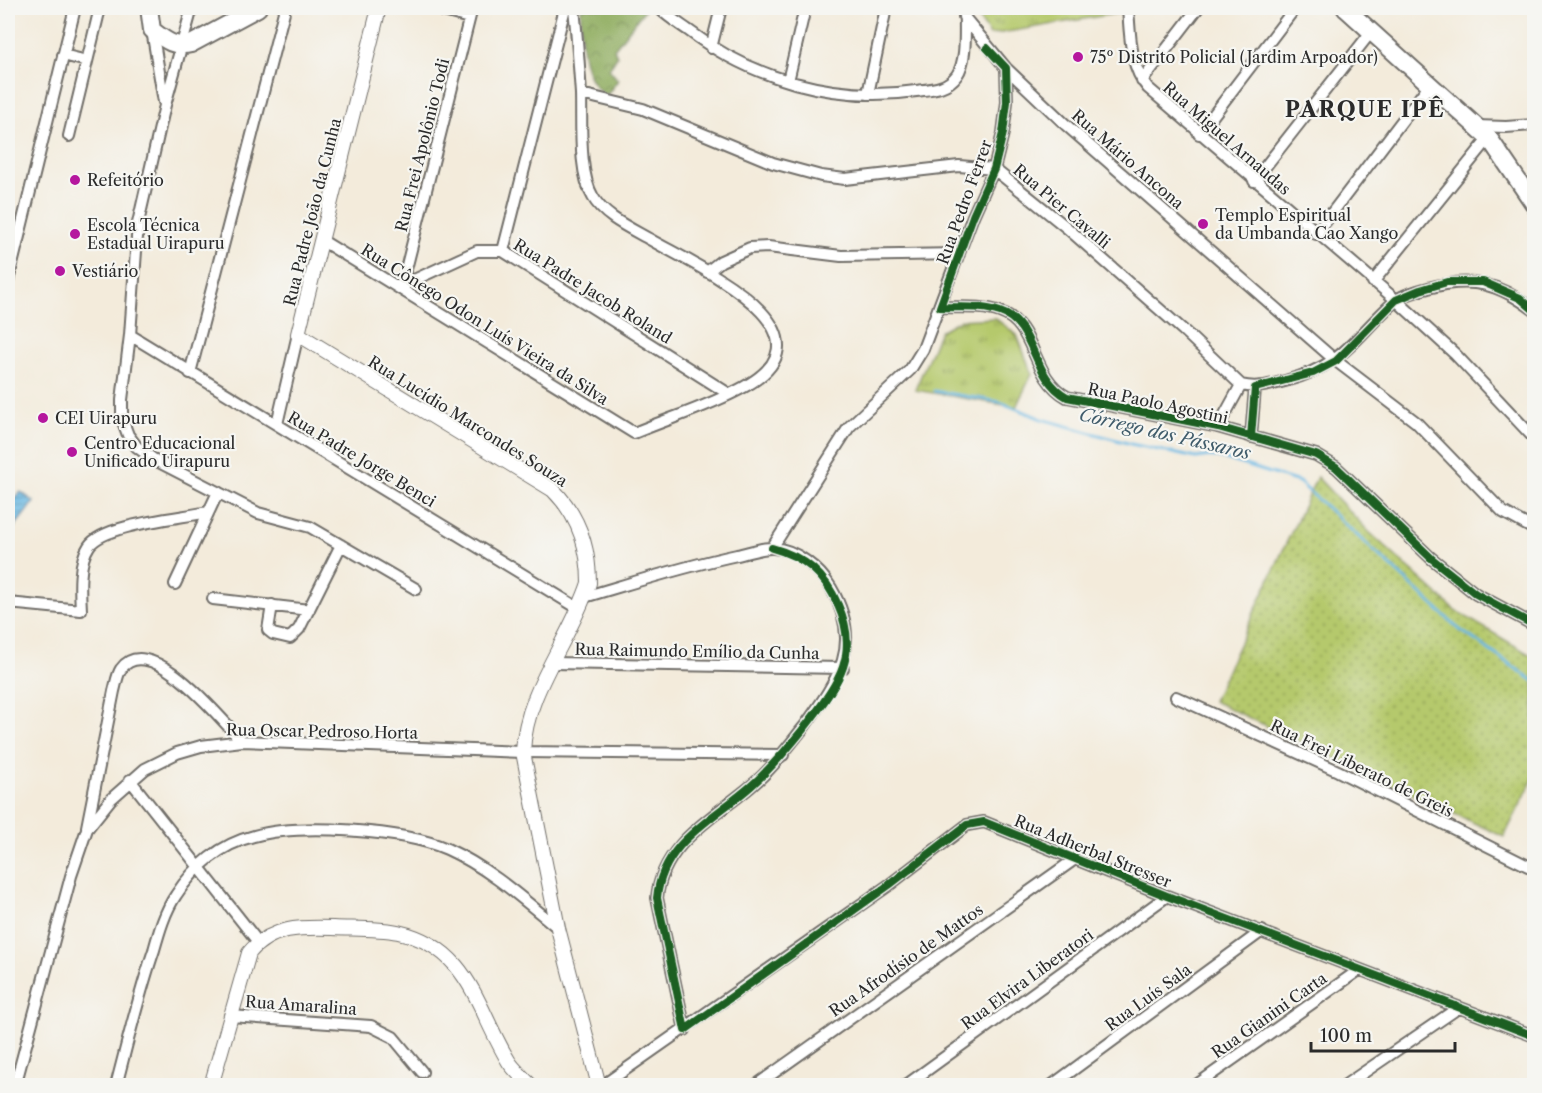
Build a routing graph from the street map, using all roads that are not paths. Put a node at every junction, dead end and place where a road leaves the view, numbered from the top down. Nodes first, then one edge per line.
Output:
1 (75, 8) edge
2 (100, 8) edge
3 (149, 8) edge
4 (192, 8) edge
5 (258, 8) edge
6 (285, 8) edge
7 (379, 8) edge
8 (433, 8) edge
9 (565, 8) edge
10 (574, 8) edge
11 (659, 8) edge
12 (721, 8) edge
13 (805, 8) edge
14 (886, 8) edge
15 (1128, 8) edge
16 (1198, 8) edge
17 (1294, 8) edge
18 (1345, 8) edge
19 (964, 12) edge
20 (471, 13) edge
21 (153, 30) junction
22 (1371, 32) junction
23 (183, 46) junction
24 (711, 48) junction
25 (63, 55) junction
26 (87, 61) junction
27 (1006, 68) junction
28 (788, 81) junction
29 (1142, 81) junction
30 (1430, 84) junction
31 (581, 94) junction
32 (868, 94) junction
33 (165, 105) junction
34 (1534, 125) edge
35 (1476, 126) junction
36 (1199, 134) junction
37 (69, 136) dead end
38 (1489, 138) junction
39 (994, 169) junction
40 (1254, 181) junction
41 (1534, 204) edge
42 (1316, 234) junction
43 (321, 240) junction
44 (503, 251) junction
45 (959, 254) junction
46 (707, 272) junction
47 (8, 281) edge
48 (1374, 282) junction
49 (402, 288) junction
50 (1396, 300) junction
51 (940, 307) junction
52 (1534, 310) edge
53 (130, 334) junction
54 (298, 334) junction
55 (1336, 361) junction
56 (190, 373) junction
57 (1241, 385) junction
58 (1255, 388) junction
59 (729, 394) junction
60 (277, 424) junction
61 (1218, 427) junction
62 (1251, 437) junction
63 (1534, 438) edge
64 (218, 492) junction
65 (208, 512) junction
66 (1534, 529) edge
67 (341, 544) junction
68 (772, 548) junction
69 (175, 584) dead end
70 (416, 588) dead end
71 (213, 599) dead end
72 (581, 602) junction
73 (8, 603) edge
74 (272, 605) junction
75 (309, 610) junction
76 (1534, 625) edge
77 (552, 663) junction
78 (843, 668) junction
79 (1176, 697) dead end
80 (242, 741) junction
81 (523, 752) junction
82 (783, 755) junction
83 (130, 780) junction
84 (87, 829) junction
85 (1075, 859) junction
86 (198, 866) junction
87 (1534, 868) edge
88 (1167, 896) junction
89 (558, 928) junction
90 (1262, 931) junction
91 (258, 942) junction
92 (1359, 970) junction
93 (1458, 1008) junction
94 (230, 1016) junction
95 (685, 1030) junction
96 (1534, 1036) edge
97 (422, 1072) dead end
98 (15, 1086) edge
99 (116, 1086) edge
100 (211, 1086) edge
101 (531, 1086) edge
102 (601, 1086) edge
103 (755, 1086) edge
104 (904, 1086) edge
105 (1051, 1086) edge
106 (1196, 1086) edge
107 (1344, 1086) edge

1 - 25 street
2 - 26 street
3 - 21 main road
4 - 23 street
5 - 23 main road
6 - 56 street
7 - 43 street, Rua Padre João da Cunha
8 - 20 street
9 - 44 street
10 - 31 street
11 - 24 street
12 - 24 street
13 - 28 street
14 - 32 street
15 - 29 street, Rua Miguel Arnaudas
16 - 29 street
17 - 36 street
18 - 22 main road
19 - 27 street, Rua Mário Ancona
19 - 32 street
20 - 49 street, Rua Frei Apolônio Todi
21 - 23 main road
21 - 33 street
22 - 30 main road
22 - 40 street
23 - 33 street
24 - 28 street
25 - 26 street
25 - 47 street
26 - 37 street
27 - 39 street, Rua Pedro Ferrer
27 - 55 street, Rua Mário Ancona
28 - 32 street
29 - 36 street, Rua Miguel Arnaudas
30 - 35 main road
30 - 42 street
31 - 39 street, Rua Pier Cavalli
31 - 46 street
33 - 53 street
34 - 35 street
35 - 38 main road
36 - 40 street, Rua Miguel Arnaudas
38 - 41 main road
38 - 48 street
39 - 45 street, Rua Pedro Ferrer
39 - 57 street, Rua Pier Cavalli
40 - 42 street, Rua Miguel Arnaudas
42 - 48 street, Rua Miguel Arnaudas
43 - 49 street, Rua Cônego Odon Luís Vieira da Silva
43 - 54 street, Rua Padre João da Cunha
44 - 49 street, Rua Padre Jacob Roland
44 - 59 street, Rua Padre Jacob Roland
45 - 46 street
45 - 51 street, Rua Pedro Ferrer
46 - 59 street
48 - 50 street, Rua Miguel Arnaudas
49 - 59 street, Rua Cônego Odon Luís Vieira da Silva
50 - 52 street
50 - 55 street
50 - 63 street, Rua Miguel Arnaudas
51 - 61 street, Rua Paolo Agostini
51 - 68 street, Rua Pedro Ferrer
53 - 56 street, Rua Padre Jorge Benci
53 - 64 street
54 - 60 street, Rua Padre João da Cunha
54 - 72 street, Rua Lucídio Marcondes Souza
55 - 58 street
55 - 66 street, Rua Mário Ancona
56 - 60 street, Rua Padre Jorge Benci
57 - 58 street
57 - 61 street
58 - 62 street
60 - 72 street, Rua Padre Jorge Benci
61 - 62 street, Rua Paolo Agostini
62 - 76 street, Rua Paolo Agostini
64 - 65 street
64 - 67 street
65 - 69 street
65 - 73 street
67 - 70 street
67 - 75 street
68 - 72 street
68 - 78 street
71 - 74 street
72 - 77 street, Rua Lucídio Marcondes Souza
74 - 75 street
74 - 75 street
77 - 78 street, Rua Raimundo Emílio da Cunha
77 - 81 street, Rua Lucídio Marcondes Souza
78 - 82 street
79 - 87 street, Rua Frei Liberato de Greis
80 - 81 street, Rua Oscar Pedroso Horta
80 - 83 street, Rua Oscar Pedroso Horta
80 - 84 street
81 - 82 street, Rua Oscar Pedroso Horta
81 - 89 street
82 - 95 street
83 - 84 street, Rua Oscar Pedroso Horta
83 - 86 street
84 - 98 street, Rua Oscar Pedroso Horta
85 - 88 street, Rua Adherbal Stresser
85 - 95 street, Rua Adherbal Stresser
85 - 103 street, Rua Afrodísio de Mattos
86 - 89 street
86 - 91 street
86 - 99 street
88 - 90 street, Rua Adherbal Stresser
88 - 104 street, Rua Elvira Liberatori
89 - 102 street
90 - 92 street, Rua Adherbal Stresser
90 - 105 street, Rua Luís Sala
91 - 94 street
91 - 101 street
92 - 93 street, Rua Adherbal Stresser
92 - 106 street, Rua Gianini Carta
93 - 96 street, Rua Adherbal Stresser
93 - 107 street
94 - 97 street, Rua Amaralina
94 - 100 street
95 - 102 street, Rua Adherbal Stresser

